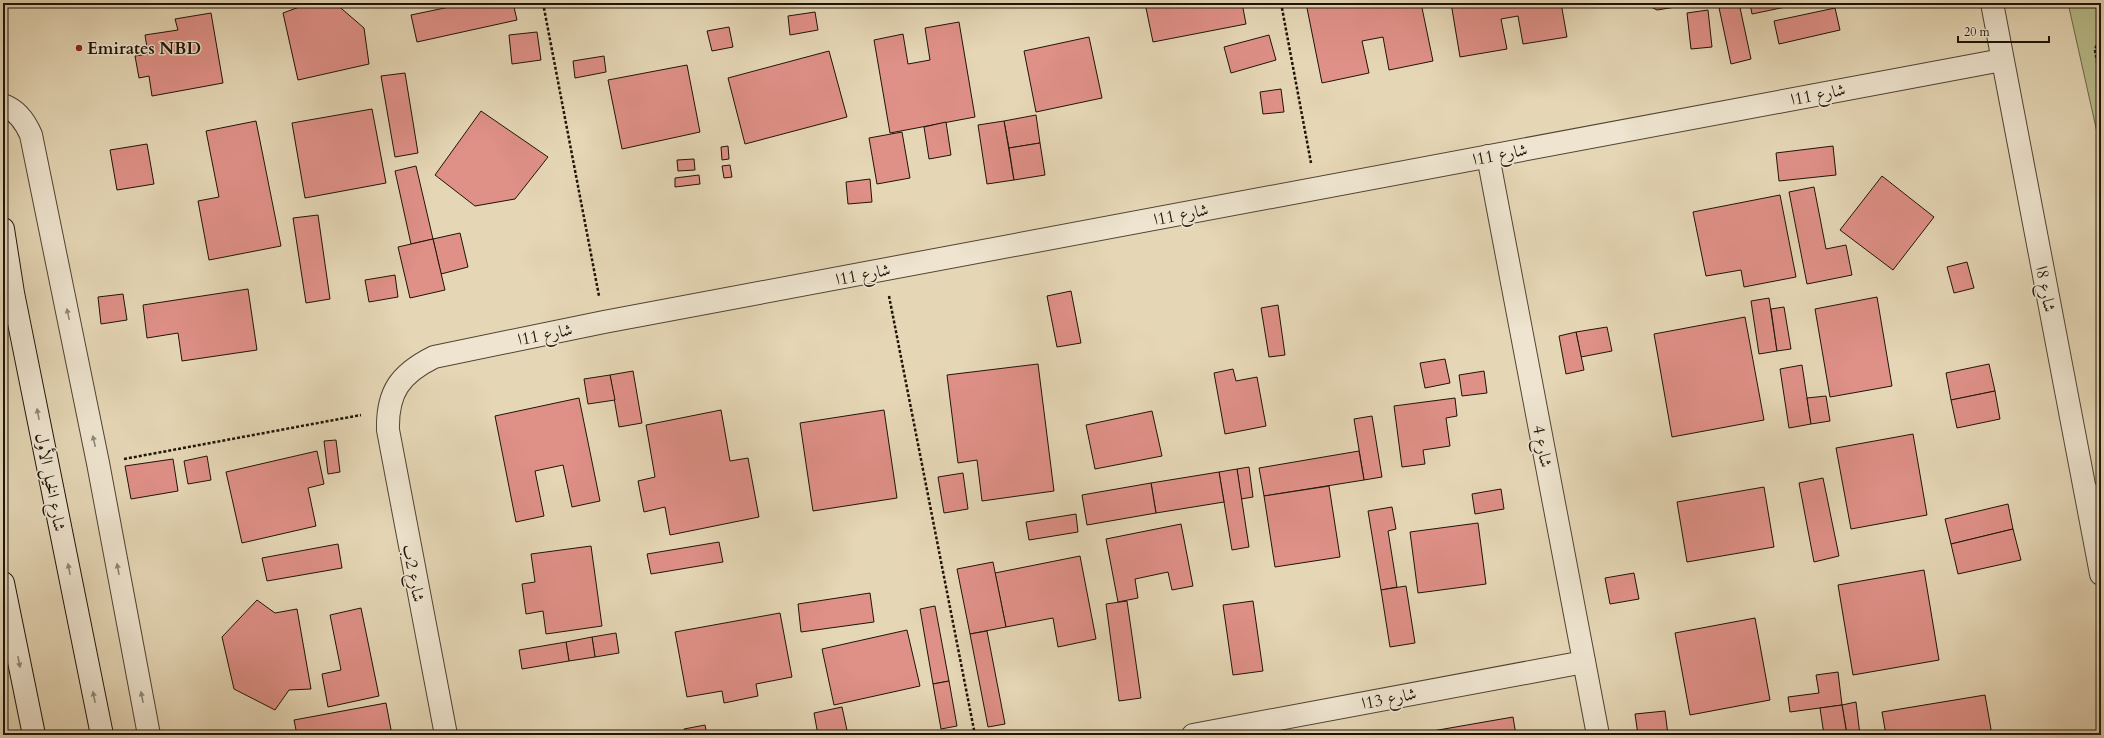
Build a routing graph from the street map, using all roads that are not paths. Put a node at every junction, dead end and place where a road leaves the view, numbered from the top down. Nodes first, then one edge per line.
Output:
1 (1992, 3) edge
2 (2002, 60) junction
3 (3, 105) edge
4 (1488, 156) junction
5 (3, 229) edge
6 (8, 288) edge
7 (387, 410) joint
8 (2093, 491) edge
9 (2101, 574) edge
10 (3, 583) edge
11 (1584, 662) junction
12 (34, 735) edge
13 (102, 735) edge
14 (149, 735) edge
15 (446, 735) edge
16 (1193, 735) edge
17 (1598, 735) edge

1 - 2 street, شارع 8ا
2 - 4 street, شارع 11ا
2 - 8 street, شارع 8ا
14 -> 3 street
4 - 7 street, شارع 11ا
4 - 11 street, شارع 4
5 - 6 street, شارع الخيل الأول
13 -> 6 street, شارع الخيل الأول
7 - 15 street, شارع 2ب
8 - 9 street, شارع 8ا
10 -> 12 street
11 - 16 street, شارع 13ا
11 - 17 street, شارع 4

